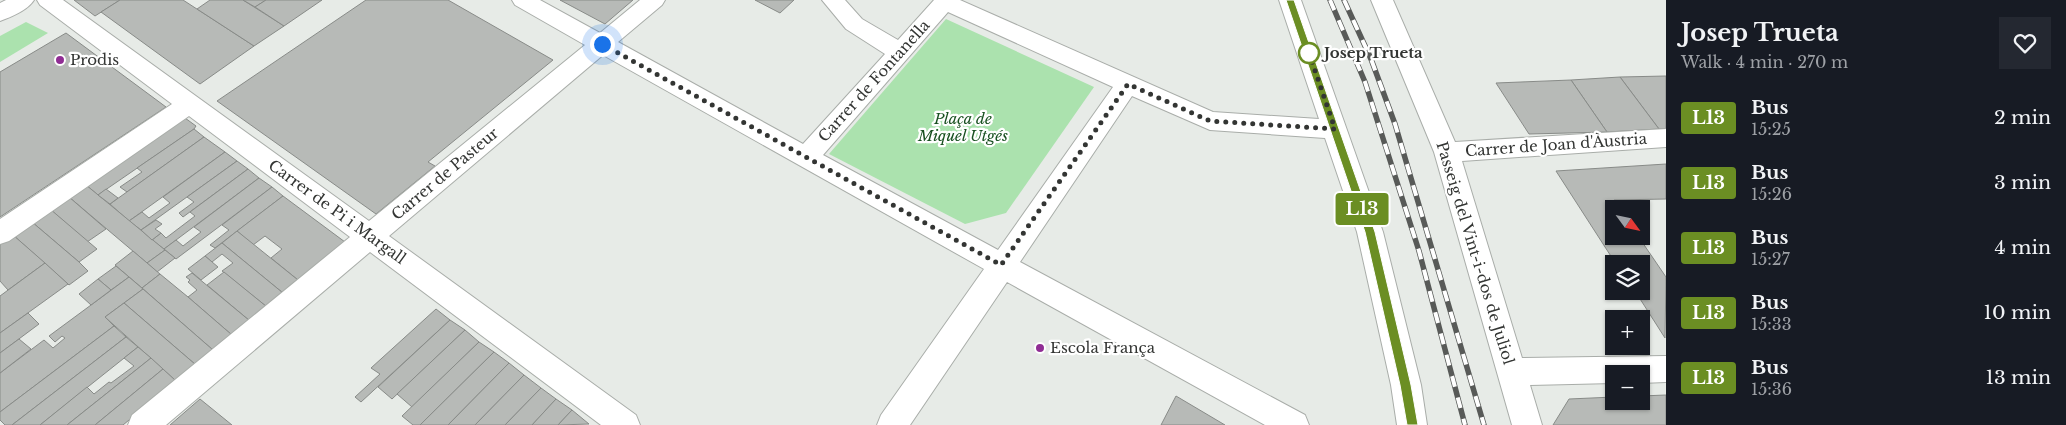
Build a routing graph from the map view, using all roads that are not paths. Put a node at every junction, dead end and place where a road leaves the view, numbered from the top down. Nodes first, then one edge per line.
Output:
1 (23, 0) edge
2 (48, 0) edge
3 (523, 0) edge
4 (654, 0) edge
5 (833, 0) edge
6 (1290, 0) edge
7 (1382, 0) edge
8 (0, 13) edge
9 (602, 44) junction
10 (900, 52) junction
11 (1128, 84) junction
12 (189, 104) junction
13 (1335, 129) junction
14 (1666, 138) edge
15 (1447, 152) junction
16 (806, 157) junction
17 (0, 233) edge
18 (370, 237) junction
19 (1001, 265) junction
20 (1666, 369) edge
21 (1512, 372) junction
22 (143, 425) edge
23 (626, 425) edge
24 (892, 425) edge
25 (1294, 425) edge
26 (1412, 425) edge
27 (1527, 425) edge

1 - 8 street
2 - 12 street, Carrer de Pi i Margall
3 - 9 street
4 - 9 street, Carrer de Pasteur
5 - 10 street
6 - 13 street
7 - 15 street, Passeig del Vint-i-dos de Juliol
9 - 16 street
9 - 18 street, Carrer de Pasteur
10 - 11 street, Carrer de Fontanella
10 - 16 street, Carrer de Fontanella
11 - 13 street, Carrer de Fontanella
11 - 19 street
12 - 17 street
12 - 18 street, Carrer de Pi i Margall
13 - 26 street
14 - 15 street, Carrer de Joan d'Àustria
15 - 21 street, Passeig del Vint-i-dos de Juliol
16 - 19 street
18 - 22 street, Carrer de Pasteur
18 - 23 street, Carrer de Pi i Margall
19 - 24 street
19 - 25 street
20 - 21 street
21 - 27 street, Passeig del Vint-i-dos de Juliol

